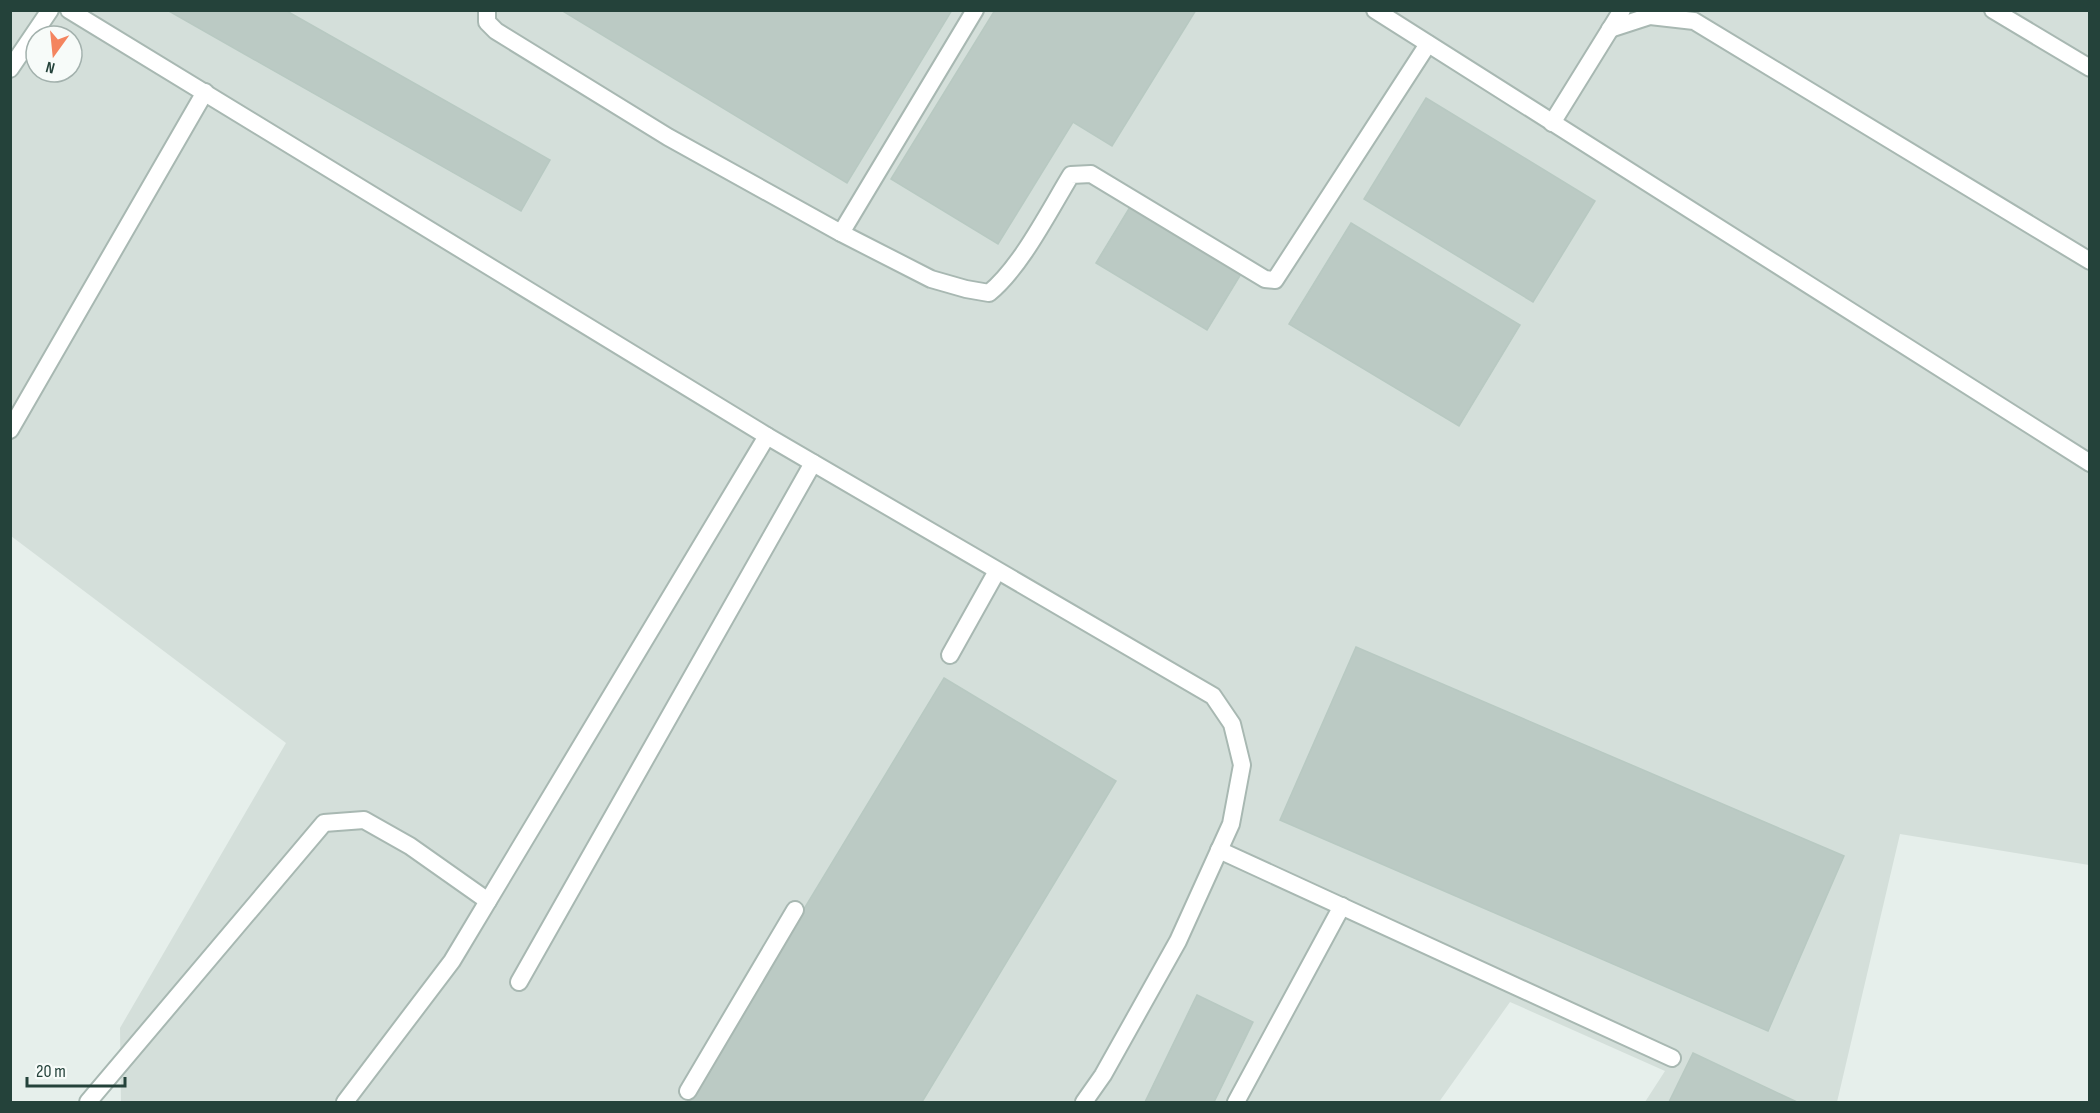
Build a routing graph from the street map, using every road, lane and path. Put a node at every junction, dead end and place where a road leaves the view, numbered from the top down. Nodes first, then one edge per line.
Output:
1 (50, 10) edge
2 (69, 10) edge
3 (487, 10) edge
4 (975, 10) edge
5 (1375, 10) edge
6 (1622, 10) edge
7 (1993, 10) edge
8 (1610, 29) junction
9 (1428, 44) junction
10 (2090, 68) edge
11 (10, 69) edge
12 (205, 92) junction
13 (1552, 123) junction
14 (841, 233) junction
15 (2090, 261) edge
16 (10, 430) edge
17 (767, 436) junction
18 (813, 463) junction
19 (2090, 463) edge
20 (997, 571) junction
21 (950, 655) dead end
22 (1219, 850) junction
23 (488, 901) junction
24 (1342, 906) junction
25 (795, 910) dead end
26 (519, 982) dead end
27 (1672, 1058) dead end
28 (688, 1091) dead end
29 (88, 1102) edge
30 (345, 1102) edge
31 (1084, 1102) edge
32 (1236, 1102) edge

1 - 11 lane
2 - 12 lane
3 - 14 lane
4 - 14 lane
5 - 9 lane
6 - 8 lane
7 - 10 lane
8 - 13 lane
8 - 15 lane
9 - 13 lane
9 - 14 lane
12 - 16 lane
12 - 17 lane
13 - 19 lane
17 - 18 lane
17 - 23 lane
18 - 20 lane
18 - 26 lane
20 - 21 lane
20 - 22 lane
22 - 24 lane
22 - 31 lane
23 - 29 lane
23 - 30 lane
24 - 27 lane
24 - 32 lane
25 - 28 lane

